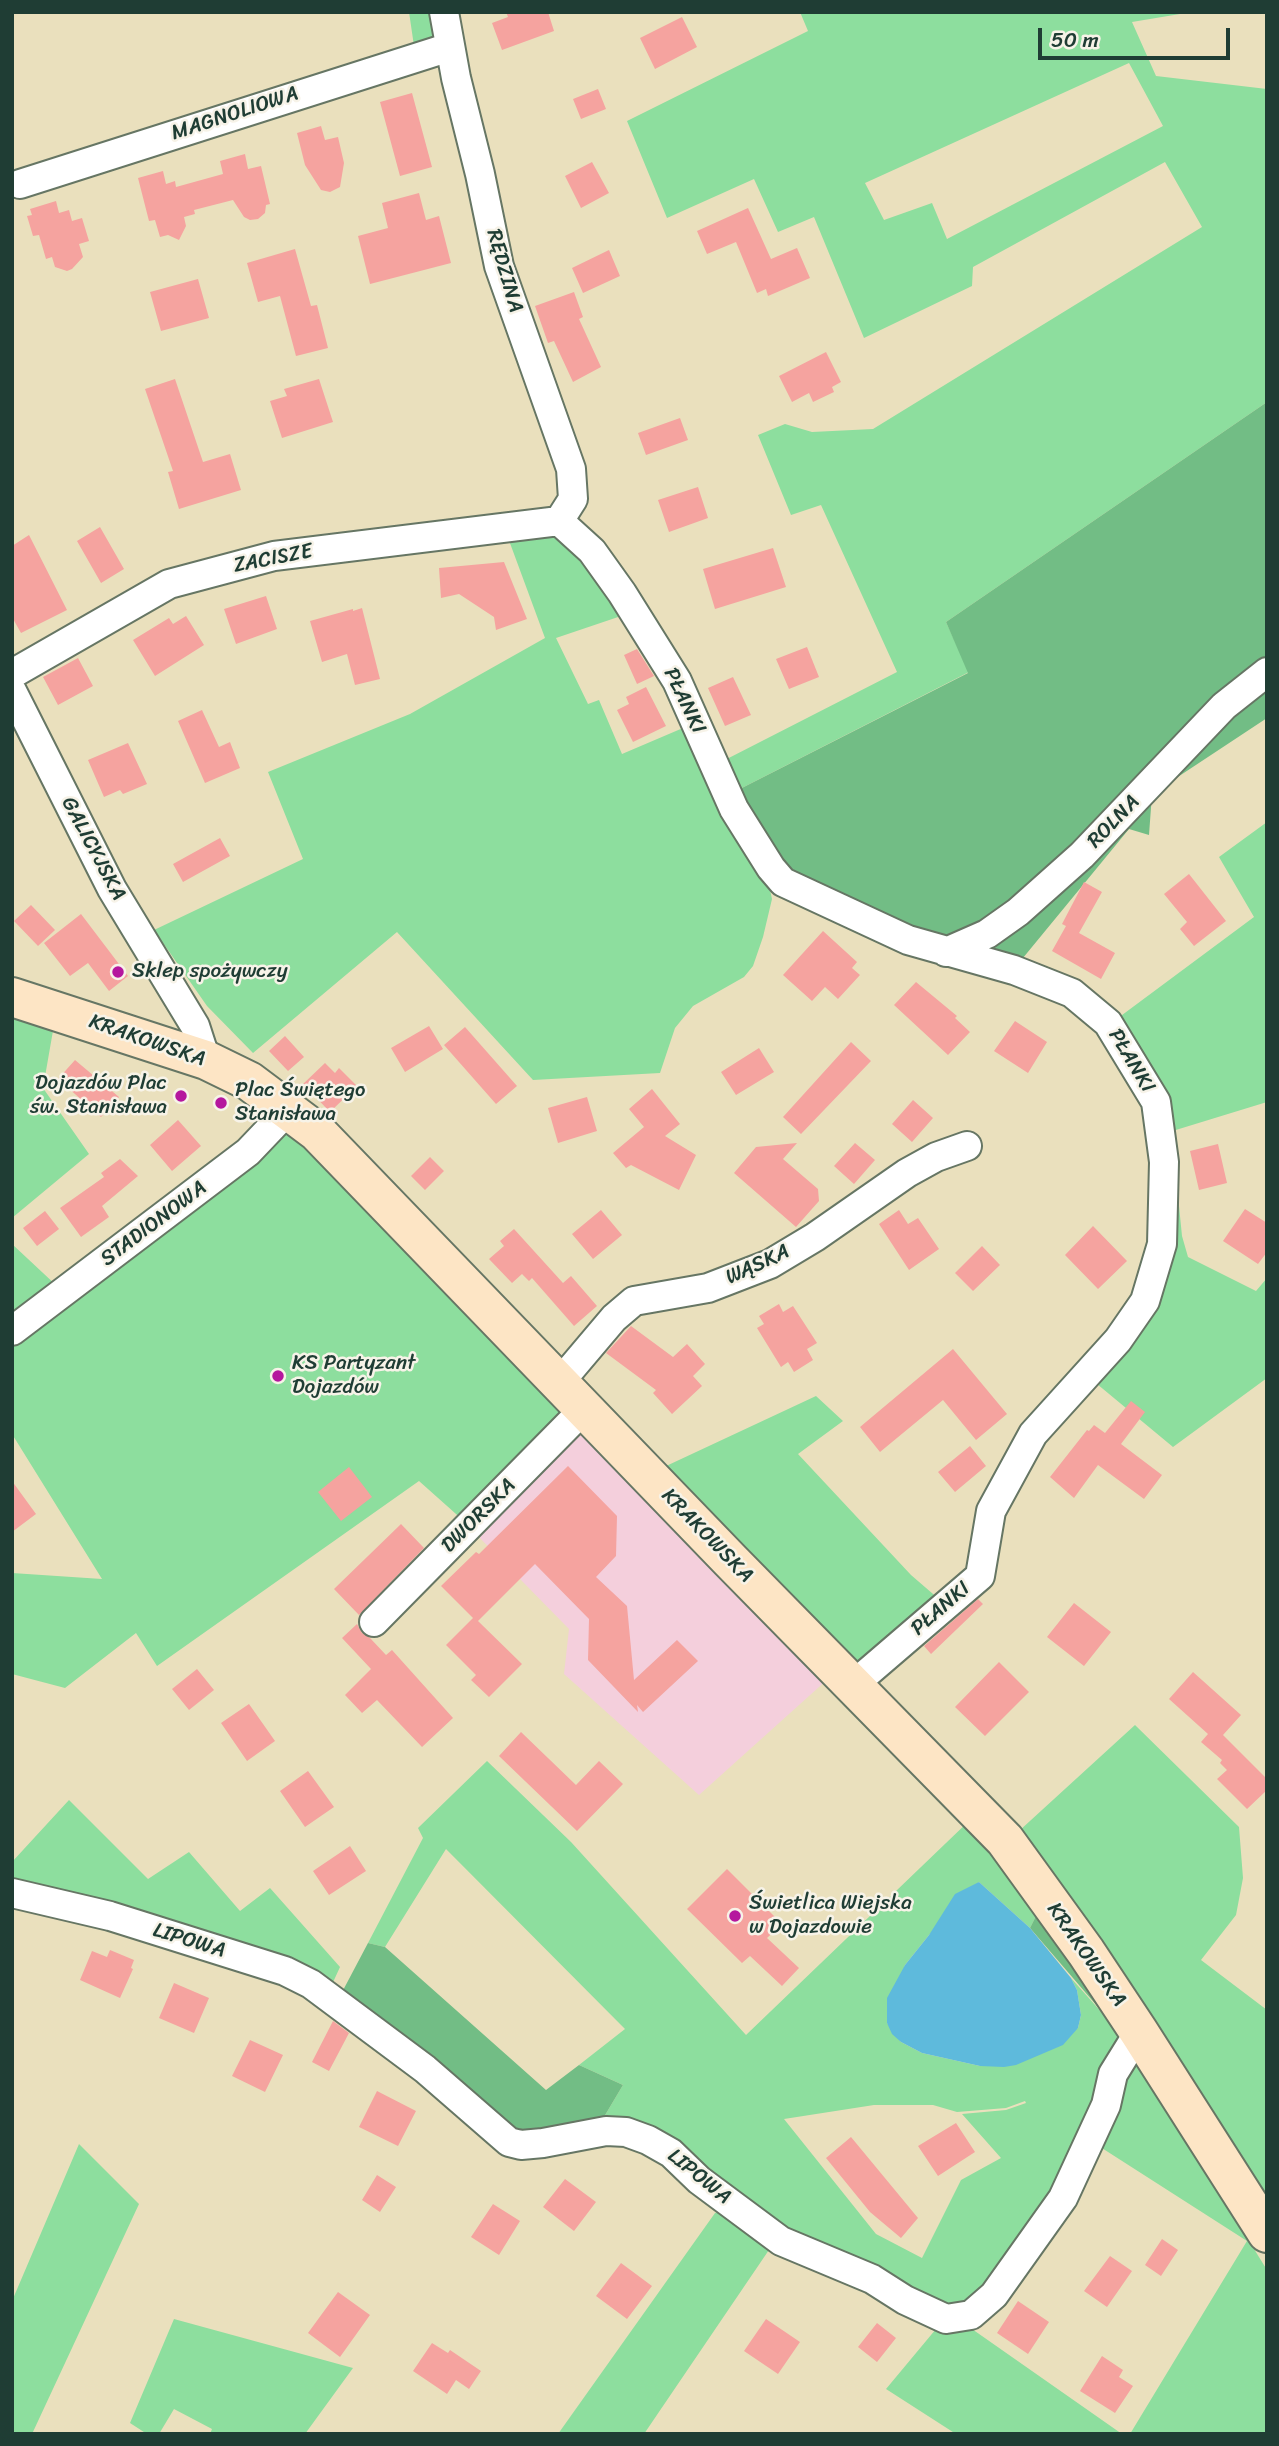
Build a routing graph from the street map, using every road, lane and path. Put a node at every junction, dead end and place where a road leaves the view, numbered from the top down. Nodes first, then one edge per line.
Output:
1 (444, 12) edge
2 (450, 47) junction
3 (20, 184) dead end
4 (559, 520) junction
5 (1267, 672) edge
6 (12, 674) edge
7 (12, 691) edge
8 (946, 952) junction
9 (12, 997) edge
10 (191, 1055) junction
11 (289, 1109) junction
12 (967, 1146) dead end
13 (12, 1331) edge
14 (572, 1396) junction
15 (374, 1622) dead end
16 (853, 1685) junction
17 (12, 1893) edge
18 (1139, 2032) junction
19 (1267, 2233) edge

1 - 2 street, RĘDZINA
2 - 3 street, MAGNOLIOWA
2 - 4 street, RĘDZINA
4 - 6 street, ZACISZE
4 - 8 street, PŁANKI
5 - 8 street, ROLNA
7 - 10 street, GALICYJSKA
8 - 16 street, PŁANKI
9 - 10 street, KRAKOWSKA
10 - 11 street, KRAKOWSKA
11 - 13 street, STADIONOWA
11 - 14 street, KRAKOWSKA
12 - 14 street, WĄSKA
14 - 15 street, DWORSKA
14 - 16 street, KRAKOWSKA
16 - 18 street, KRAKOWSKA
17 - 18 street, LIPOWA
18 - 19 street, KRAKOWSKA

